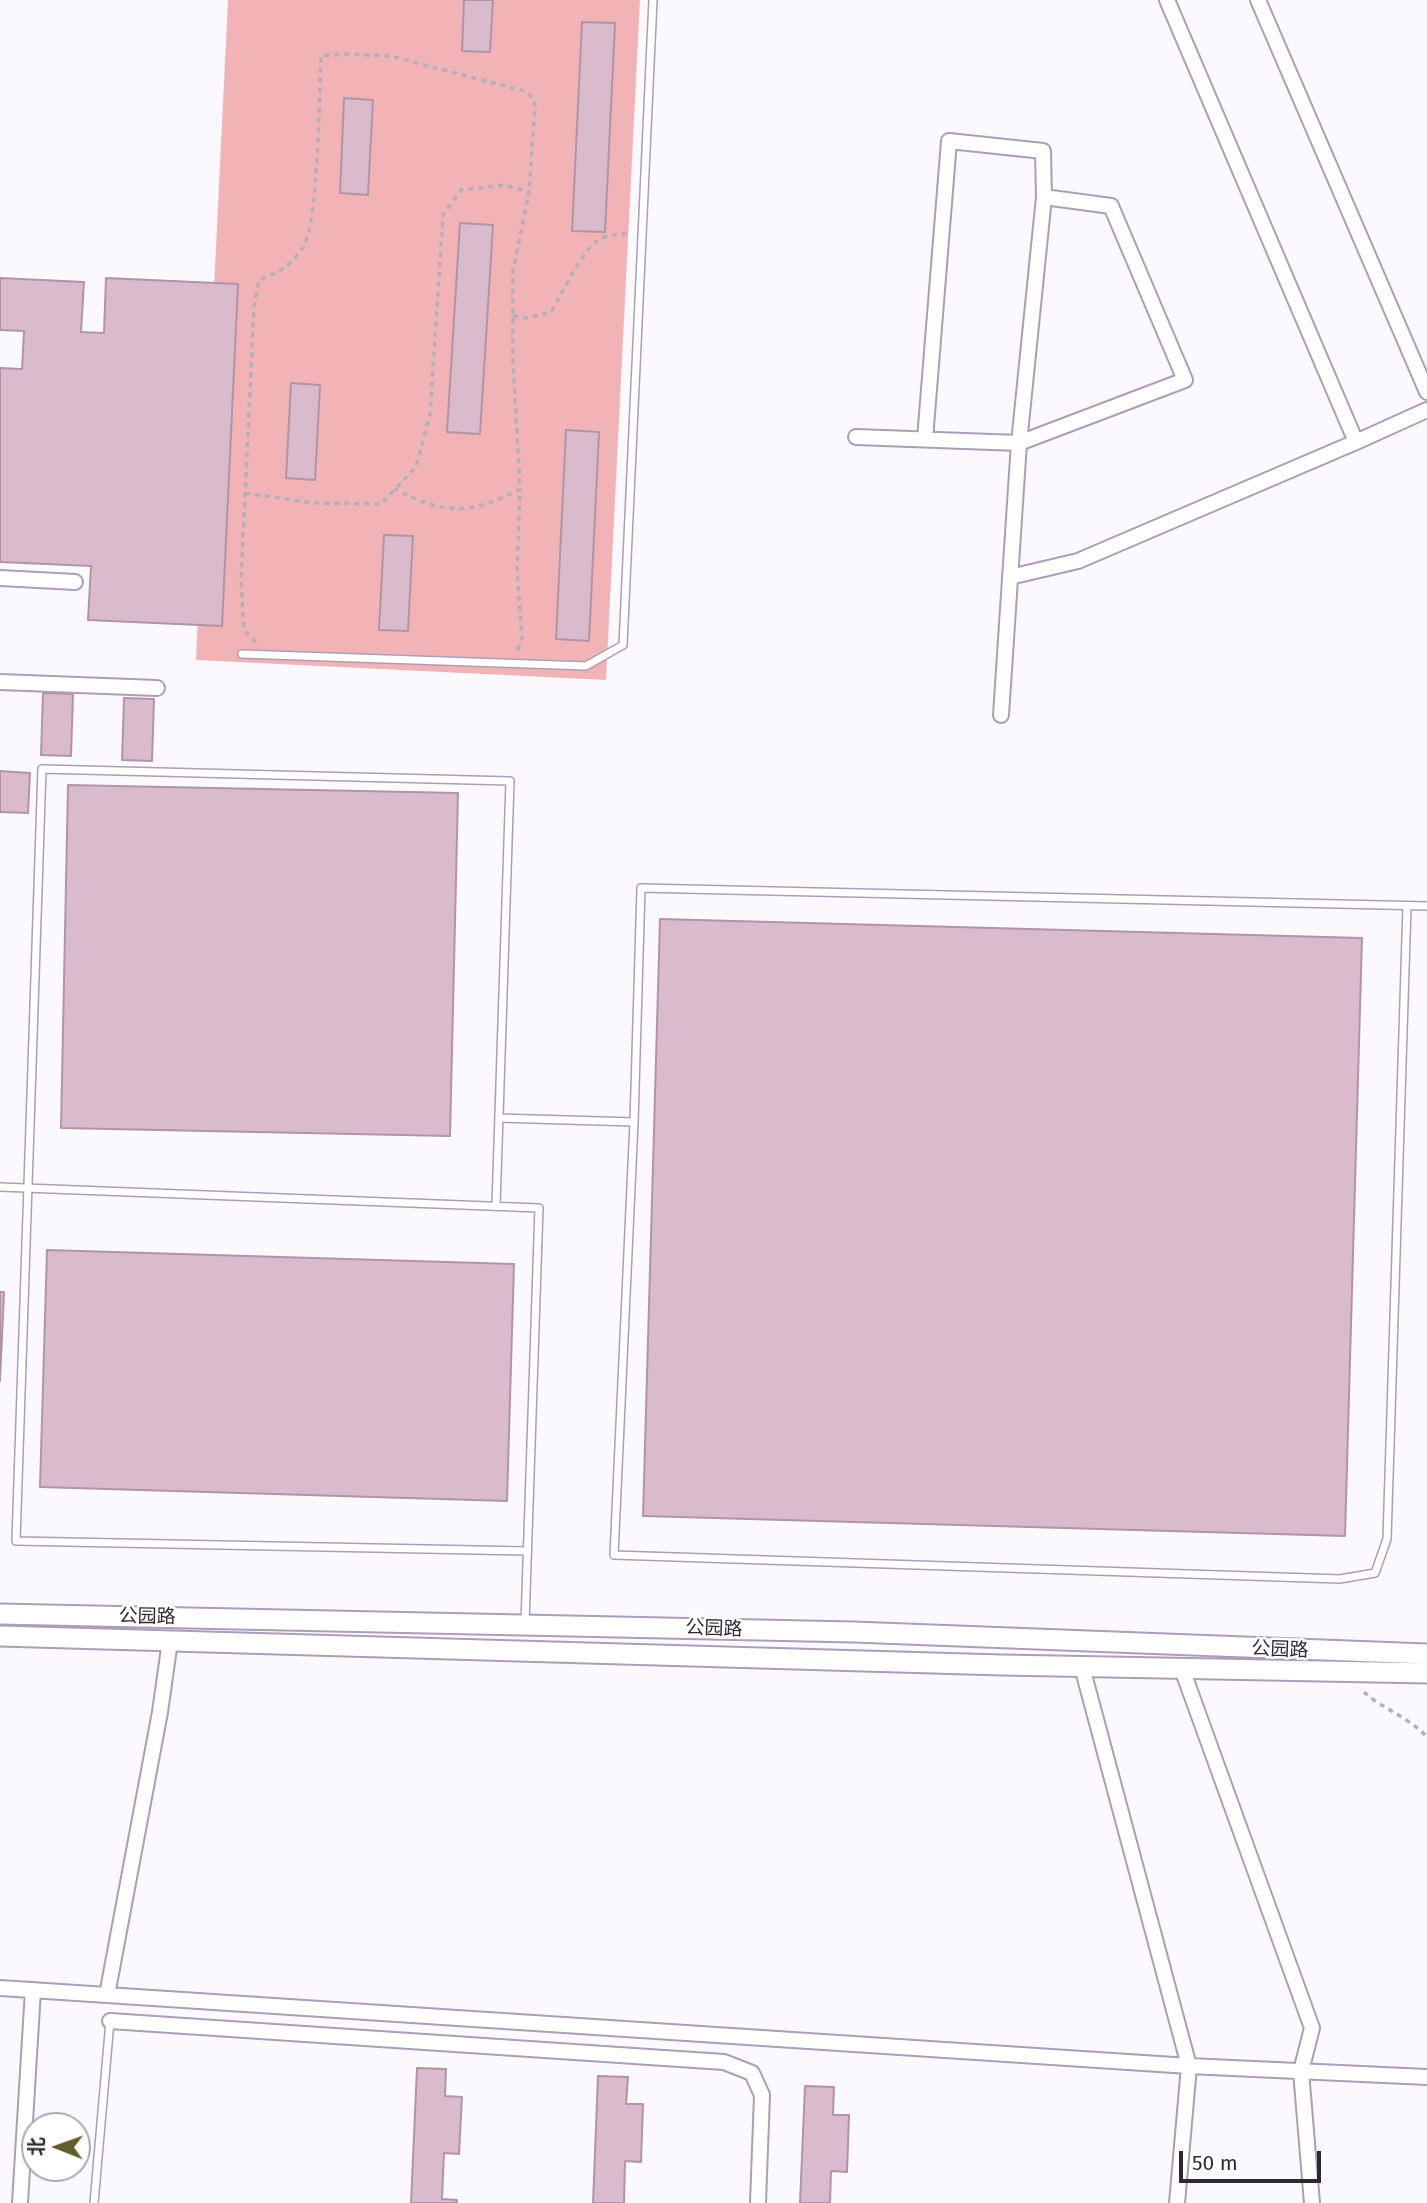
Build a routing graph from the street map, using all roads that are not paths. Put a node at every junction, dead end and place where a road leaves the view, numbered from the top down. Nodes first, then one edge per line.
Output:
1 (653, 0) edge
2 (1167, 0) edge
3 (1258, 0) edge
4 (1044, 197) junction
5 (1427, 392) edge
6 (1427, 410) edge
7 (856, 436) dead end
8 (925, 439) junction
9 (1356, 442) junction
10 (1019, 443) junction
11 (1010, 577) junction
12 (0, 578) edge
13 (75, 582) dead end
14 (242, 654) dead end
15 (0, 682) edge
16 (157, 688) dead end
17 (1001, 715) dead end
18 (1407, 906) junction
19 (1427, 906) edge
20 (499, 1118) junction
21 (634, 1122) junction
22 (0, 1187) edge
23 (26, 1188) junction
24 (496, 1206) junction
25 (527, 1551) junction
26 (0, 1614) edge
27 (525, 1625) junction
28 (0, 1636) edge
29 (170, 1641) junction
30 (1427, 1654) edge
31 (1082, 1667) junction
32 (1182, 1669) junction
33 (1427, 1673) edge
34 (0, 1988) edge
35 (33, 1990) junction
36 (107, 1995) junction
37 (110, 2021) joint
38 (1189, 2066) junction
39 (1301, 2071) junction
40 (1427, 2077) edge
41 (20, 2203) edge
42 (94, 2203) edge
43 (758, 2203) edge
44 (1177, 2203) edge
45 (1312, 2203) edge

1 - 14 lane
2 - 9 street
3 - 5 street
4 - 8 street
4 - 10 street
4 - 10 street
6 - 9 street
7 - 8 street
8 - 10 street
9 - 11 street
10 - 11 street
11 - 17 street
12 - 13 street
15 - 16 street
18 - 19 lane
18 - 21 lane
18 - 21 lane
20 - 21 lane
20 - 23 lane
20 - 24 lane
22 - 23 lane
23 - 24 lane
23 - 25 lane
24 - 25 lane
25 - 27 lane
26 - 27 street, 公园路
27 - 30 street, 公园路
28 - 29 street
29 - 31 street
29 - 36 street
31 - 32 street
31 - 38 street
32 - 33 street
32 - 39 street
34 - 35 street
35 - 36 street
35 - 41 street
36 - 38 street
37 - 42 lane
37 - 43 street
38 - 39 street
38 - 44 street
39 - 40 street
39 - 45 street

